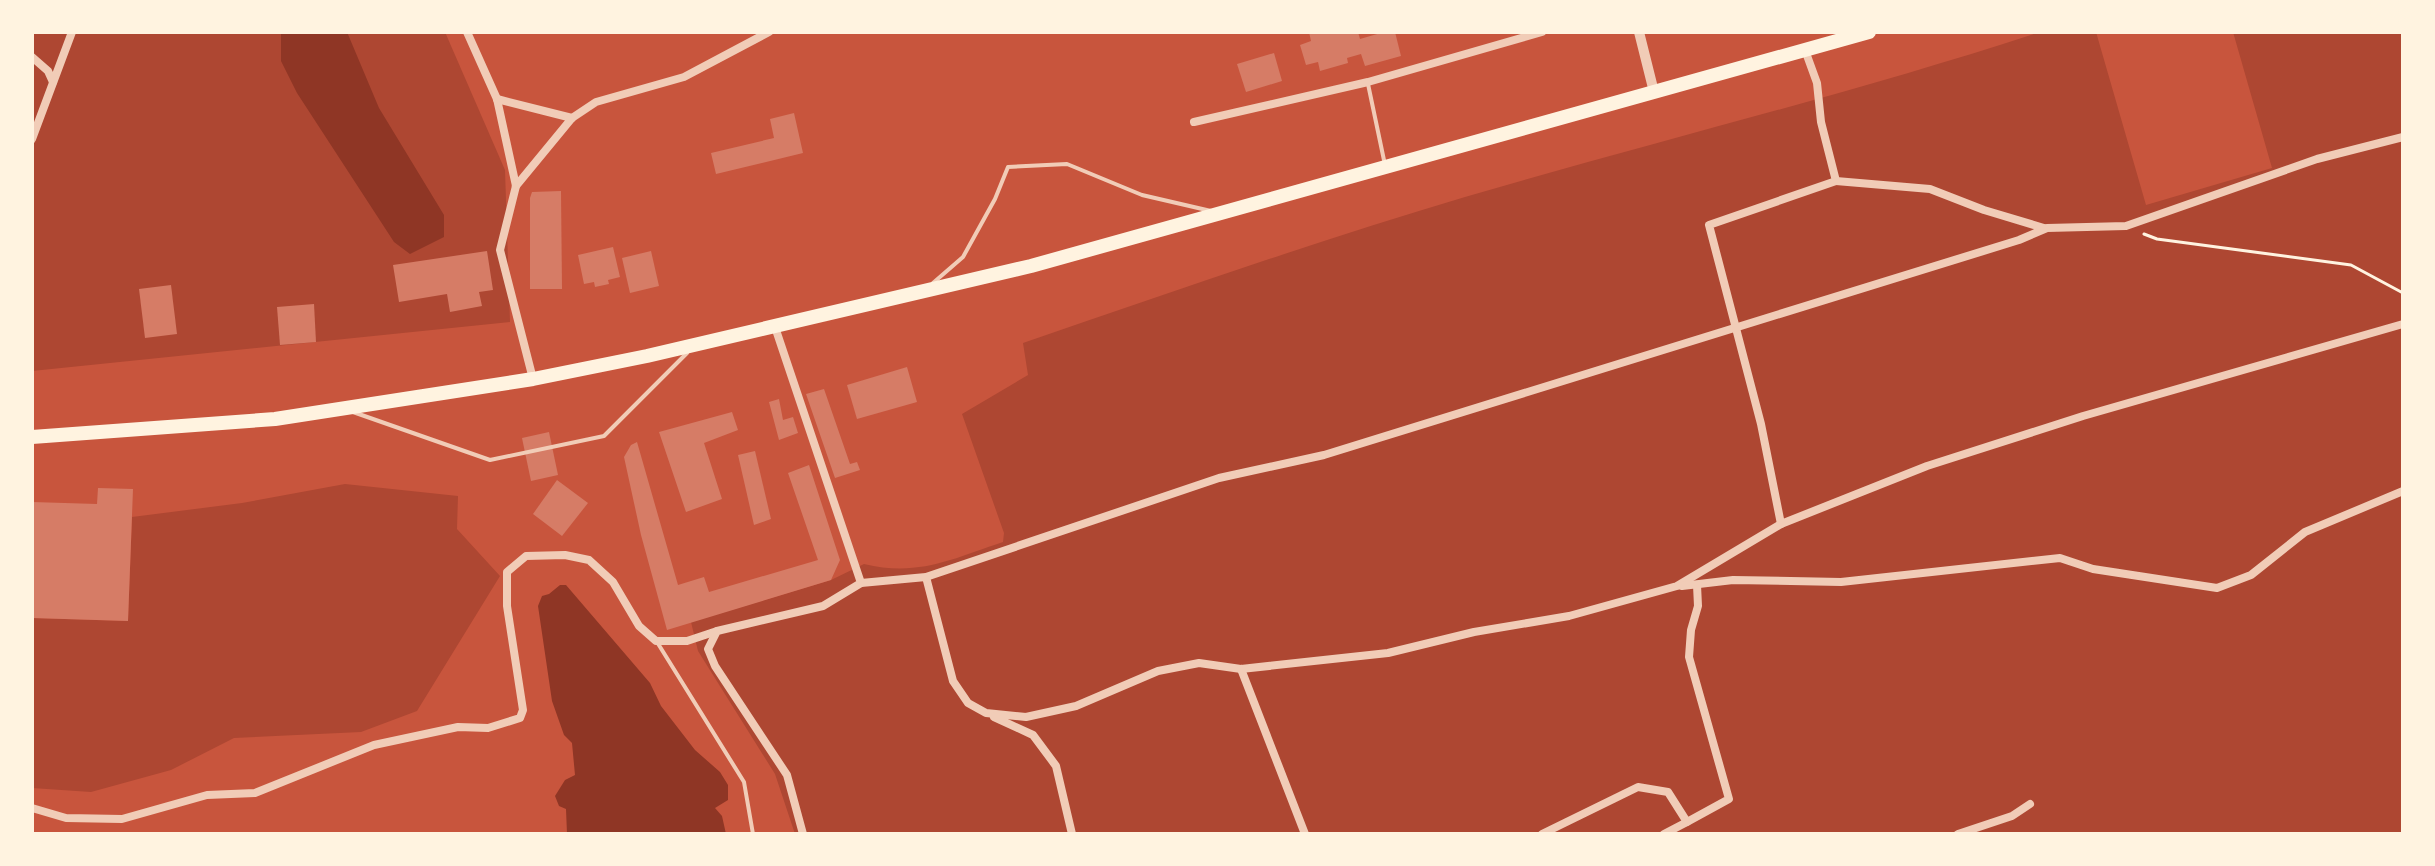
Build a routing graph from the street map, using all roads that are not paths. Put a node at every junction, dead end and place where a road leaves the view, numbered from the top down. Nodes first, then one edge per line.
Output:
1 (72, 32) edge
2 (467, 32) edge
3 (769, 32) edge
4 (1542, 32) edge
5 (1639, 32) edge
6 (1869, 32) edge
7 (1805, 50) junction
8 (32, 57) edge
9 (53, 82) junction
10 (1368, 82) junction
11 (1654, 92) junction
12 (497, 99) junction
13 (572, 118) junction
14 (1194, 122) dead end
15 (2403, 137) edge
16 (32, 139) edge
17 (1386, 168) junction
18 (1836, 181) junction
19 (516, 186) junction
20 (1221, 213) junction
21 (2047, 228) junction
22 (923, 292) junction
23 (2403, 324) edge
24 (775, 327) junction
25 (1736, 327) junction
26 (694, 345) junction
27 (533, 379) junction
28 (344, 408) junction
29 (33, 435) edge
30 (2403, 491) edge
31 (1781, 524) junction
32 (926, 577) junction
33 (861, 583) junction
34 (1697, 585) junction
35 (1677, 586) junction
36 (717, 631) junction
37 (656, 641) junction
38 (1241, 669) junction
39 (986, 713) junction
40 (2030, 804) dead end
41 (32, 808) edge
42 (1687, 822) junction
43 (753, 834) edge
44 (803, 834) edge
45 (1072, 834) edge
46 (1305, 834) edge
47 (1542, 834) edge
48 (1664, 834) edge
49 (1958, 834) edge

1 - 9 street
2 - 12 street
3 - 13 street
4 - 10 street
5 - 11 street
6 - 7 highway
7 - 11 highway
7 - 18 street
8 - 9 street
9 - 16 street
10 - 14 street
10 - 17 lane
11 - 17 highway
12 - 13 street
12 - 19 street
13 - 19 street
15 - 21 street
17 - 20 highway
18 - 21 street
18 - 25 street
19 - 27 street
20 - 22 highway
20 - 22 lane
21 - 25 street
22 - 24 highway
23 - 31 street
24 - 26 highway
24 - 33 street
25 - 31 street
25 - 32 street
26 - 27 highway
26 - 28 lane
27 - 28 highway
28 - 29 highway
30 - 34 street
31 - 35 street
32 - 33 street
32 - 39 street
33 - 36 street
34 - 35 street
34 - 42 street
35 - 38 street
36 - 37 street
36 - 44 street
37 - 41 street
37 - 43 lane
38 - 39 street
38 - 46 street
39 - 45 street
40 - 49 street
42 - 47 street
42 - 48 street

